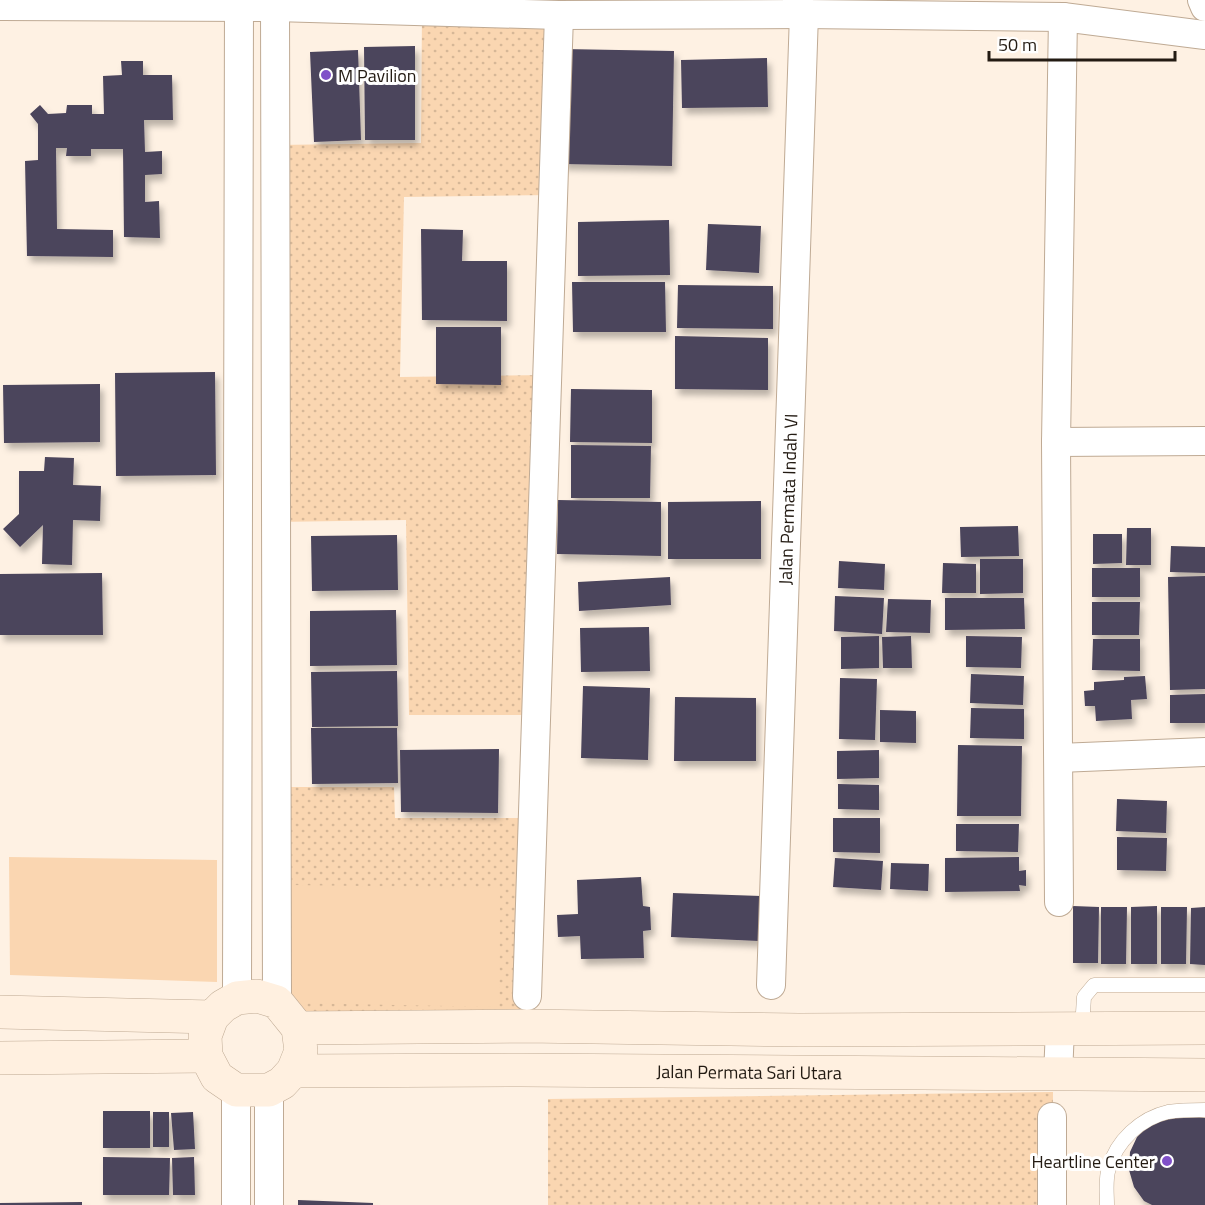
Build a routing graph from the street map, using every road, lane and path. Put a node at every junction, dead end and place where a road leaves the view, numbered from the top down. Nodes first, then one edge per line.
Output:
1 (1202, 0) edge
2 (239, 3) edge
3 (275, 4) edge
4 (0, 6) edge
5 (800, 7) edge
6 (1205, 7) edge
7 (1006, 8) edge
8 (559, 15) junction
9 (1063, 17) junction
10 (1205, 35) edge
11 (1205, 441) edge
12 (1056, 442) junction
13 (1205, 753) edge
14 (1059, 758) junction
15 (237, 850) junction
16 (277, 850) junction
17 (1059, 902) dead end
18 (1205, 985) edge
19 (771, 986) dead end
20 (527, 996) dead end
21 (277, 1002) junction
22 (224, 1008) junction
23 (0, 1012) edge
24 (298, 1028) junction
25 (1205, 1028) edge
26 (1071, 1029) junction
27 (206, 1056) junction
28 (0, 1058) edge
29 (1058, 1075) junction
30 (1205, 1075) edge
31 (281, 1081) junction
32 (236, 1090) junction
33 (1205, 1110) edge
34 (1052, 1117) dead end
35 (236, 1205) edge
36 (268, 1205) edge
37 (1052, 1205) edge
38 (1107, 1205) edge

1 - 6 street
2 - 3 street
2 - 4 street
2 - 15 street
3 - 8 street
3 - 16 street
5 - 7 street
5 - 8 street
5 - 19 street, Jalan Permata Indah VI
7 - 9 street
8 - 20 street
9 - 10 street
9 - 12 street
11 - 12 street
12 - 14 street
13 - 14 street
14 - 17 street
15 - 16 street
15 - 22 street
16 - 21 street
18 - 26 lane
21 - 22 street
21 - 24 street
22 - 23 street
22 - 27 street
24 - 26 street
24 - 31 street
25 - 26 street
26 - 29 street
27 - 28 street
27 - 32 street
29 - 30 street, Jalan Permata Sari Utara
29 - 31 street, Jalan Permata Sari Utara
31 - 32 street
31 - 36 street
32 - 35 street
33 - 38 lane
34 - 37 street

